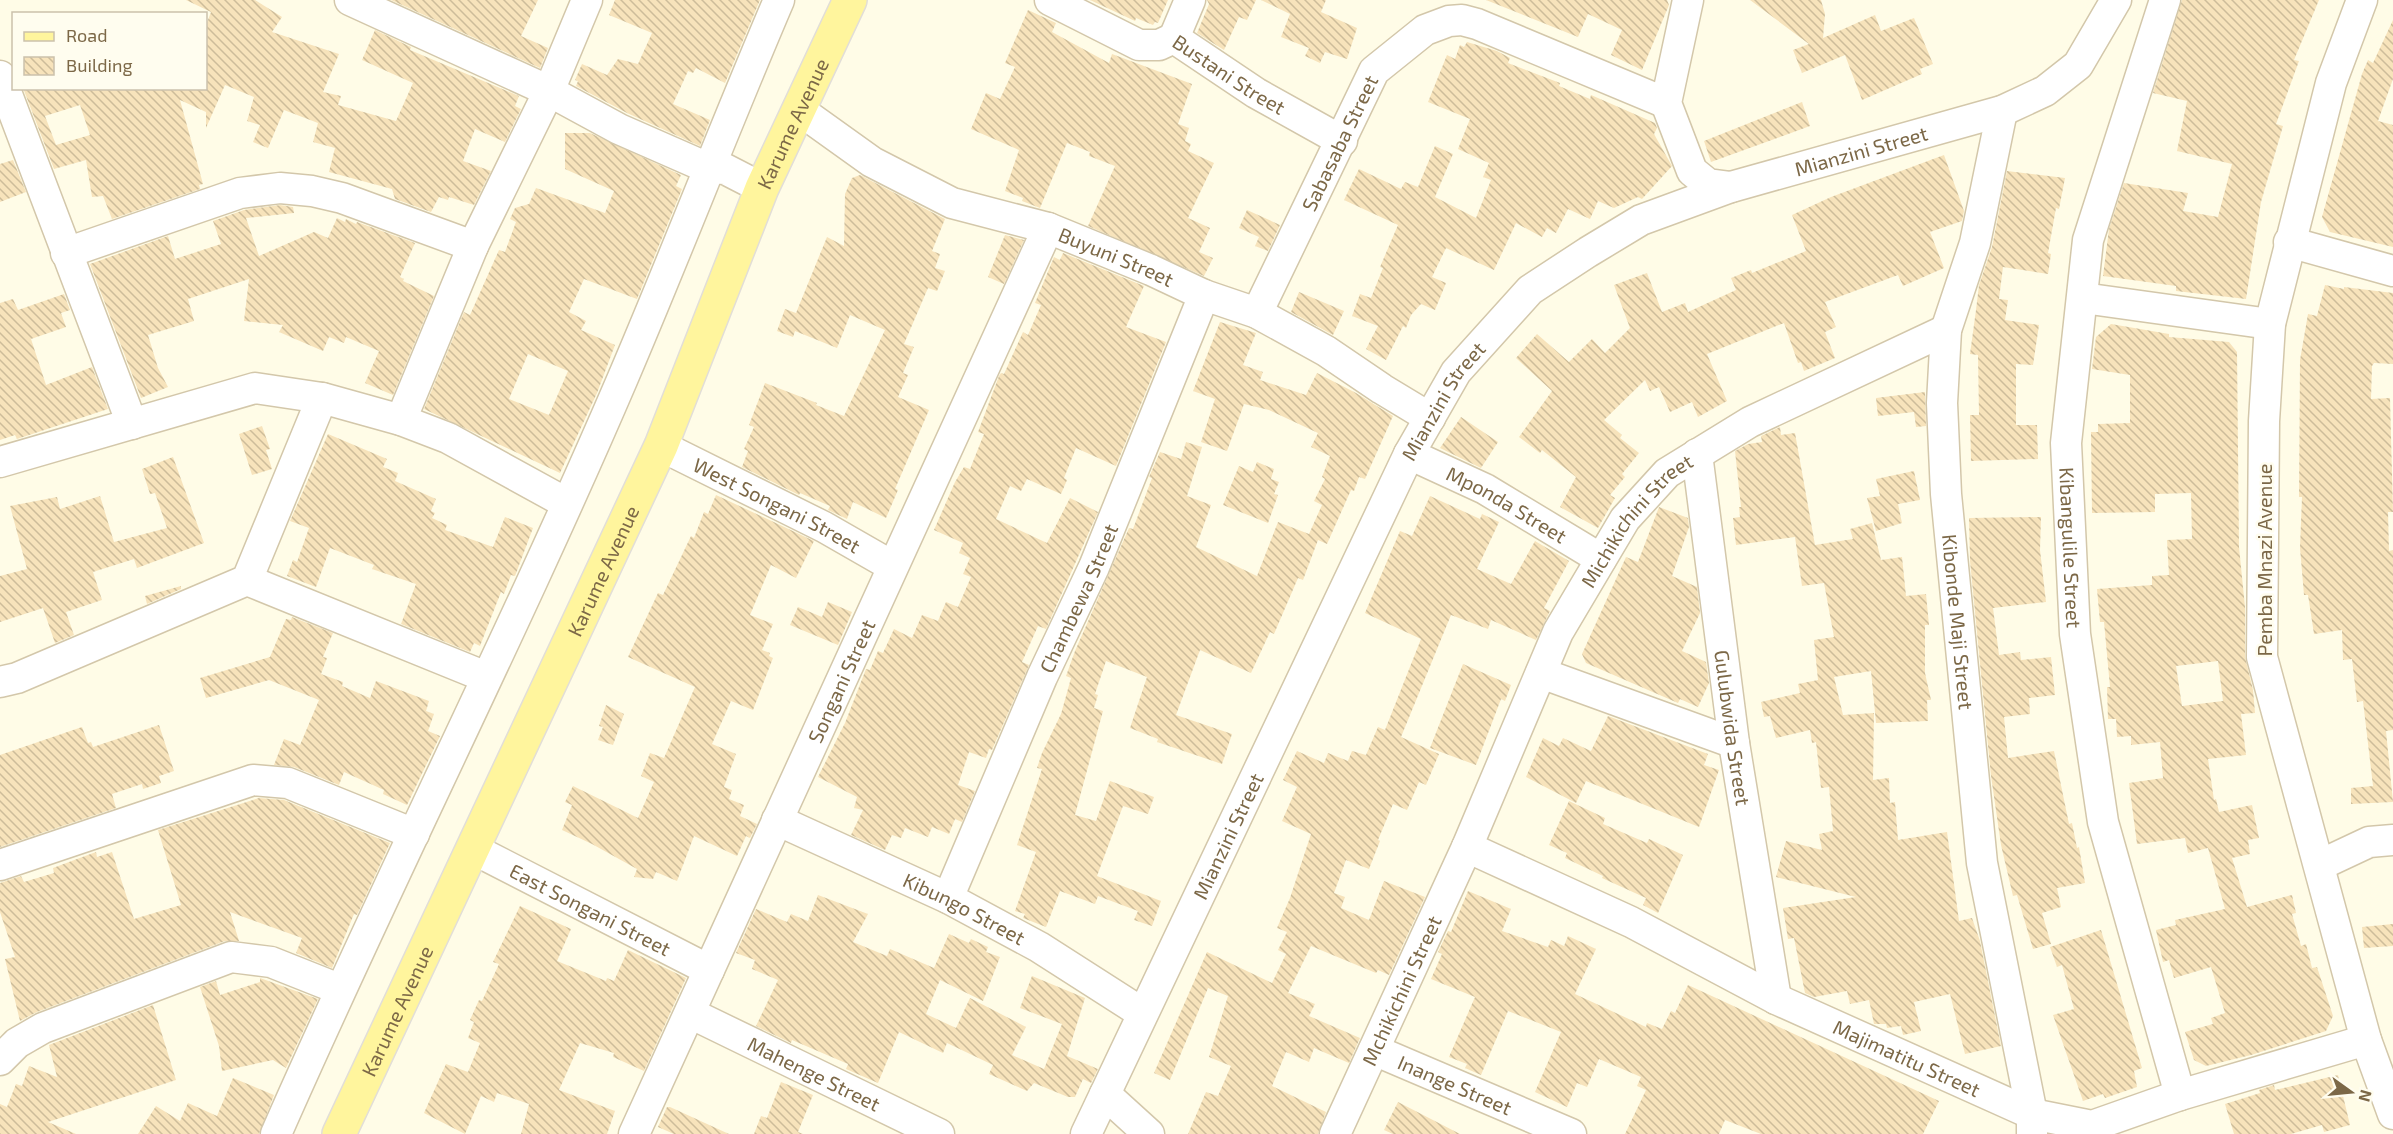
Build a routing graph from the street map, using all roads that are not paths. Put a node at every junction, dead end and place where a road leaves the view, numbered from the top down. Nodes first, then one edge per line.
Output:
1 (350, 0) edge
2 (587, 0) edge
3 (778, 0) edge
4 (850, 0) edge
5 (1050, 0) edge
6 (1190, 0) edge
7 (1688, 0) edge
8 (2116, 0) edge
9 (2165, 0) edge
10 (2362, 0) edge
11 (1174, 38) junction
12 (0, 76) edge
13 (549, 91) junction
14 (1666, 103) junction
15 (798, 109) junction
16 (2002, 111) junction
17 (1342, 141) junction
18 (735, 176) junction
19 (1731, 188) junction
20 (1048, 228) junction
21 (2289, 242) junction
22 (473, 246) junction
23 (66, 253) junction
24 (2393, 271) edge
25 (1204, 295) junction
26 (2083, 298) junction
27 (1257, 313) junction
28 (2270, 324) junction
29 (1947, 330) junction
30 (322, 398) junction
31 (1430, 418) junction
32 (401, 420) junction
33 (132, 424) junction
34 (661, 446) junction
35 (1410, 454) junction
36 (1696, 454) junction
37 (0, 462) edge
38 (566, 503) junction
39 (1601, 558) junction
40 (892, 567) junction
41 (247, 580) junction
42 (1541, 672) junction
43 (486, 677) junction
44 (0, 682) edge
45 (1734, 743) junction
46 (777, 820) junction
47 (414, 834) junction
48 (2393, 840) edge
49 (1467, 847) junction
50 (473, 849) junction
51 (0, 865) edge
52 (2320, 865) junction
53 (948, 898) junction
54 (709, 970) junction
55 (339, 989) junction
56 (1776, 999) junction
57 (690, 1013) junction
58 (1142, 1013) junction
59 (2366, 1040) junction
60 (1374, 1050) junction
61 (0, 1060) edge
62 (1105, 1094) junction
63 (2181, 1095) junction
64 (2393, 1114) edge
65 (2032, 1124) edge
66 (276, 1134) edge
67 (339, 1134) edge
68 (634, 1134) edge
69 (939, 1134) edge
70 (1086, 1134) edge
71 (1149, 1134) edge
72 (1335, 1134) edge
73 (1571, 1134) edge

1 - 13 street
2 - 13 street
3 - 18 street
4 - 15 main road, Karume Avenue
5 - 11 street, Bustani Street
6 - 11 street
7 - 14 street
8 - 16 street, Mianzini Street
9 - 26 street, Kibangulile Street
10 - 21 street, Pemba Mnazi Avenue
11 - 17 street, Bustani Street
12 - 23 street
13 - 18 street
13 - 22 street
14 - 17 street, Sabasaba Street
14 - 19 street
15 - 18 main road, Karume Avenue
15 - 20 street, Buyuni Street
16 - 19 street, Mianzini Street
16 - 29 street, Kibonde Maji Street
17 - 27 street, Sabasaba Street
18 - 34 main road, Karume Avenue
18 - 38 street
19 - 31 street, Mianzini Street
20 - 25 street, Buyuni Street
20 - 40 street, Songani Street
21 - 24 street
21 - 28 street, Pemba Mnazi Avenue
22 - 23 street
22 - 32 street
23 - 33 street
25 - 27 street, Buyuni Street
25 - 53 street, Chambewa Street
26 - 28 street
26 - 63 street, Kibangulile Street
27 - 31 street, Buyuni Street
28 - 52 street, Pemba Mnazi Avenue
29 - 36 street, Michikichini Street
29 - 65 street, Kibonde Maji Street
30 - 32 street
30 - 33 street
30 - 41 street
31 - 35 street, Mianzini Street
32 - 38 street
33 - 37 street
34 - 40 street, West Songani Street
34 - 50 main road, Karume Avenue
35 - 39 street, Mponda Street
35 - 58 street, Mianzini Street
36 - 39 street, Michikichini Street
36 - 45 street, Gulubwida Street
38 - 43 street
39 - 42 street, Michikichini Street
40 - 46 street, Songani Street
41 - 43 street
41 - 44 street
42 - 45 street
42 - 49 street, Michikichini Street
43 - 47 street
45 - 56 street, Gulubwida Street
46 - 53 street, Kibungo Street
46 - 54 street, Songani Street
47 - 51 street
47 - 55 street
48 - 52 street
49 - 56 street, Majimatitu Street
49 - 60 street, Mchikichini Street
50 - 54 street, East Songani Street
50 - 67 main road, Karume Avenue
52 - 59 street, Pemba Mnazi Avenue
53 - 58 street, Kibungo Street
54 - 57 street, Songani Street
55 - 61 street
55 - 66 street
56 - 65 street, Majimatitu Street
57 - 68 street, Songani Street
57 - 69 street, Mahenge Street
58 - 62 street, Mianzini Street
59 - 63 street, Majimatitu Street
59 - 64 street, Pemba Mnazi Avenue
60 - 72 street, Mchikichini Street
60 - 73 street, Inange Street
62 - 70 street, Mianzini Street
62 - 71 street
63 - 65 street, Majimatitu Street

